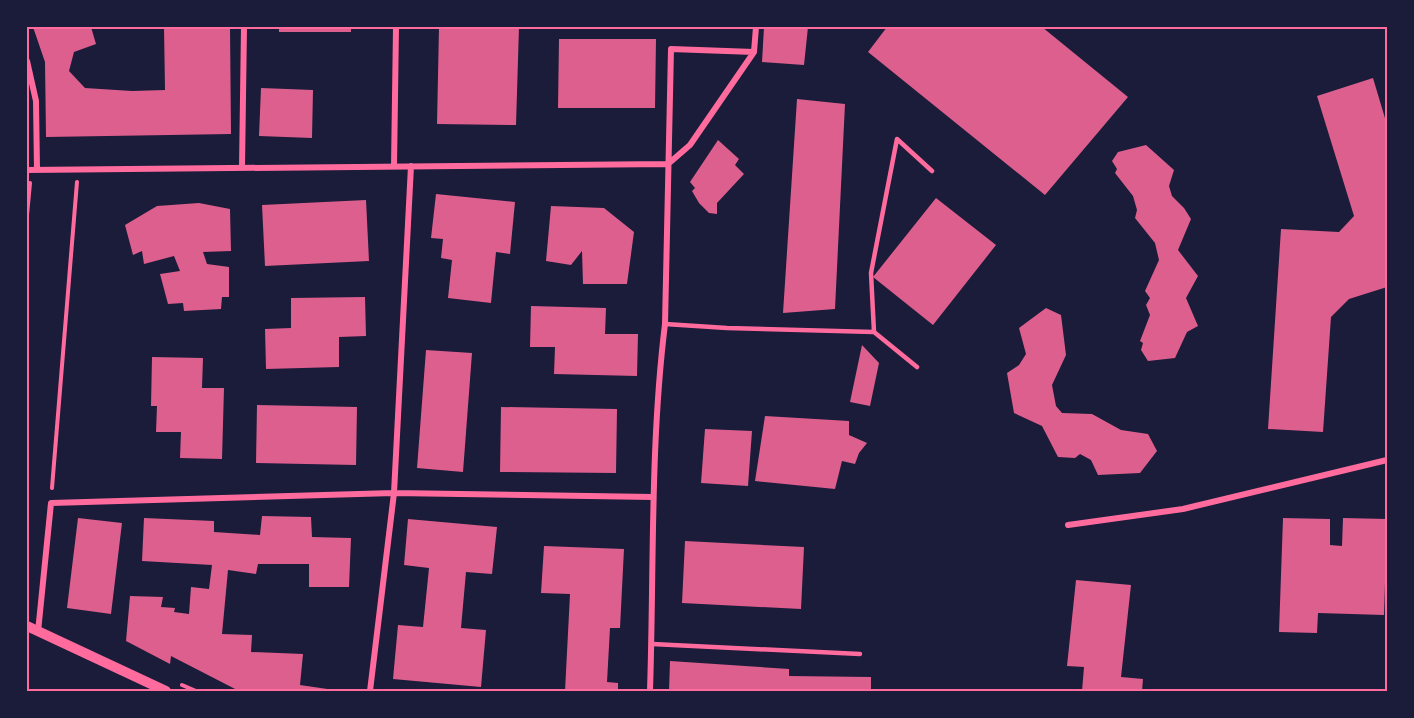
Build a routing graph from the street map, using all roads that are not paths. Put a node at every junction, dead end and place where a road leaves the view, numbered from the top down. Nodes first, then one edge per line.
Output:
1 (244, 27) edge
2 (396, 27) edge
3 (756, 27) edge
4 (754, 52) junction
5 (27, 61) edge
6 (668, 164) junction
7 (394, 165) junction
8 (411, 166) junction
9 (242, 167) junction
10 (32, 170) edge
11 (932, 171) dead end
12 (665, 324) junction
13 (874, 332) junction
14 (917, 367) dead end
15 (1387, 460) edge
16 (394, 493) junction
17 (653, 497) junction
18 (1068, 525) dead end
19 (27, 626) edge
20 (38, 632) junction
21 (652, 644) junction
22 (860, 654) dead end
23 (166, 691) edge
24 (370, 691) edge
25 (650, 691) edge

1 - 9 street
2 - 7 street
3 - 4 street
4 - 6 street
4 - 6 street
5 - 10 street
6 - 8 street
6 - 12 street
7 - 8 street
7 - 9 street
8 - 16 street
9 - 10 street
11 - 13 lane
12 - 13 lane
12 - 17 street
13 - 14 lane
15 - 18 street
16 - 17 street
16 - 20 street
16 - 24 street
17 - 21 street
19 - 20 street
20 - 23 street
21 - 22 lane
21 - 25 street

